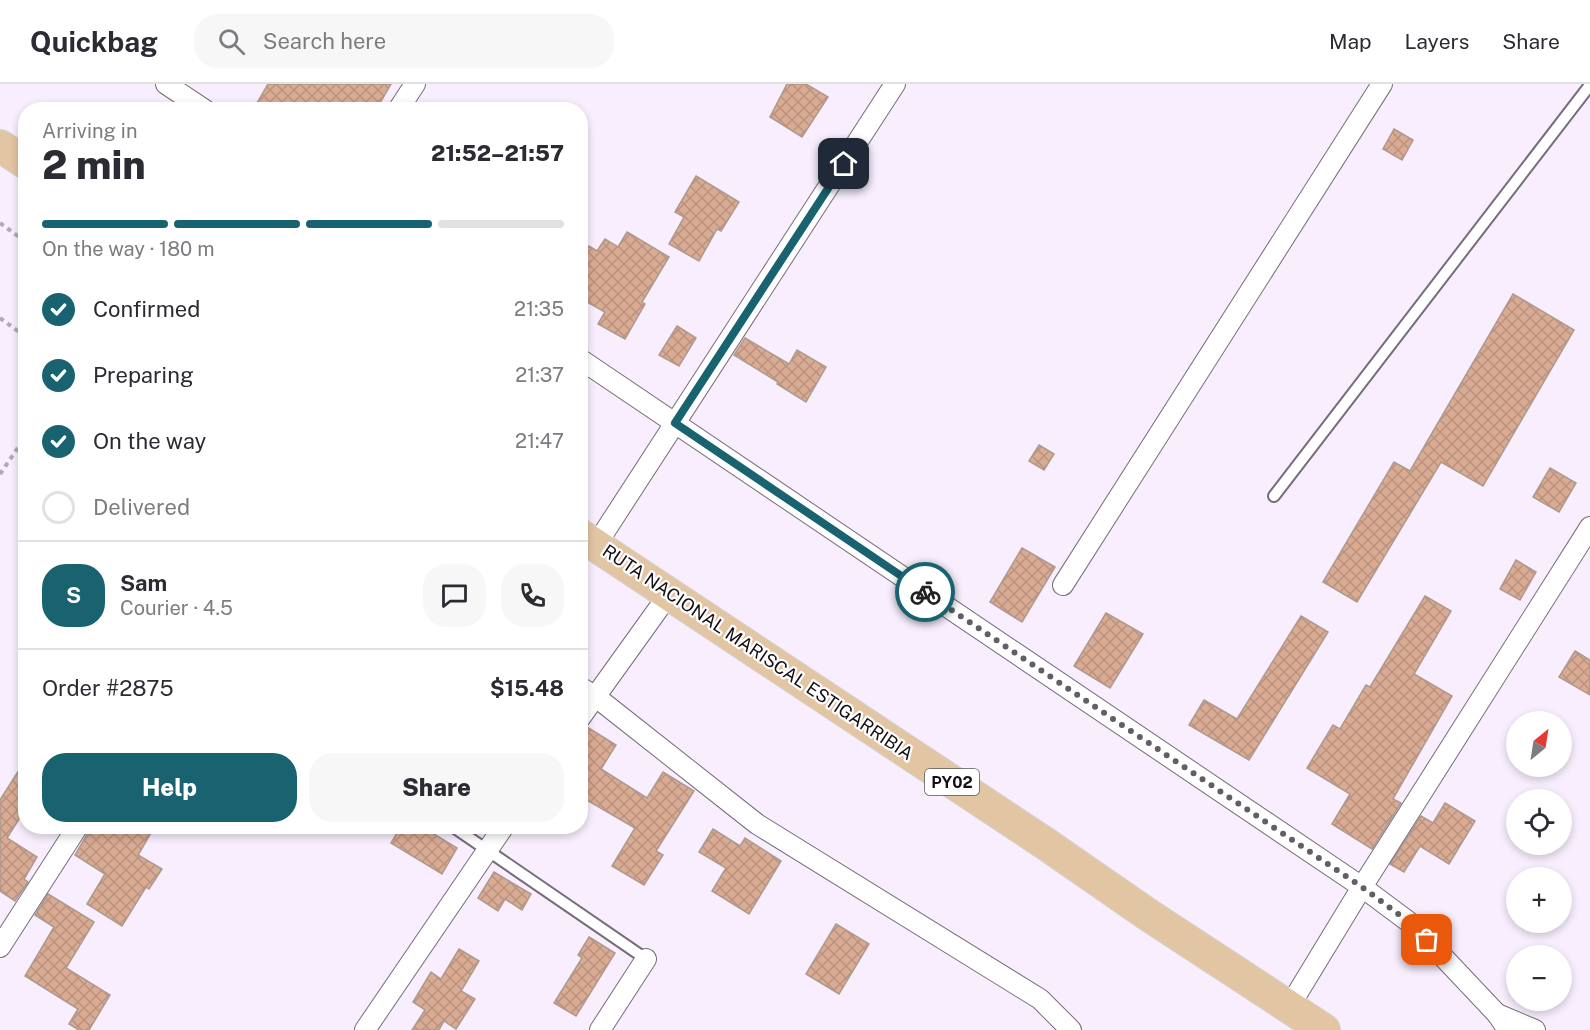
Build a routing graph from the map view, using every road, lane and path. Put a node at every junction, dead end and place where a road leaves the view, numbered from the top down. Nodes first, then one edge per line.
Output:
1 (166, 84) edge
2 (415, 84) edge
3 (896, 84) edge
4 (1382, 84) edge
5 (1590, 85) edge
6 (193, 102) edge
7 (403, 102) edge
8 (0, 146) edge
9 (18, 158) edge
10 (0, 223) edge
11 (18, 236) edge
12 (0, 318) edge
13 (18, 331) edge
14 (588, 364) edge
15 (675, 423) junction
16 (18, 448) edge
17 (0, 474) edge
18 (1274, 496) dead end
19 (1590, 527) edge
20 (588, 540) edge
21 (1064, 585) dead end
22 (669, 594) junction
23 (588, 692) edge
24 (73, 834) edge
25 (464, 834) edge
26 (498, 834) edge
27 (487, 850) junction
28 (1362, 887) junction
29 (0, 947) edge
30 (646, 959) joint
31 (1288, 1007) junction
32 (1503, 1022) edge
33 (366, 1030) edge
34 (600, 1030) edge
35 (1071, 1030) edge
36 (1323, 1030) edge
37 (1535, 1030) edge

1 - 6 street
2 - 7 street
3 - 15 street
4 - 21 street
5 - 18 lane
8 - 9 main road
10 - 11 path
12 - 13 path
14 - 15 street
15 - 20 street
15 - 28 street
16 - 17 path
19 - 28 street
20 - 22 main road, RUTA NACIONAL MARISCAL ESTIGARRIBIA / PY02
22 - 23 street
22 - 31 main road, RUTA NACIONAL MARISCAL ESTIGARRIBIA / PY02
23 - 35 street
24 - 29 street
25 - 27 lane
26 - 27 street
27 - 30 lane
27 - 33 street
28 - 31 street
28 - 32 street
30 - 34 street
31 - 36 main road, RUTA NACIONAL MARISCAL ESTIGARRIBIA / PY02
32 - 37 street

